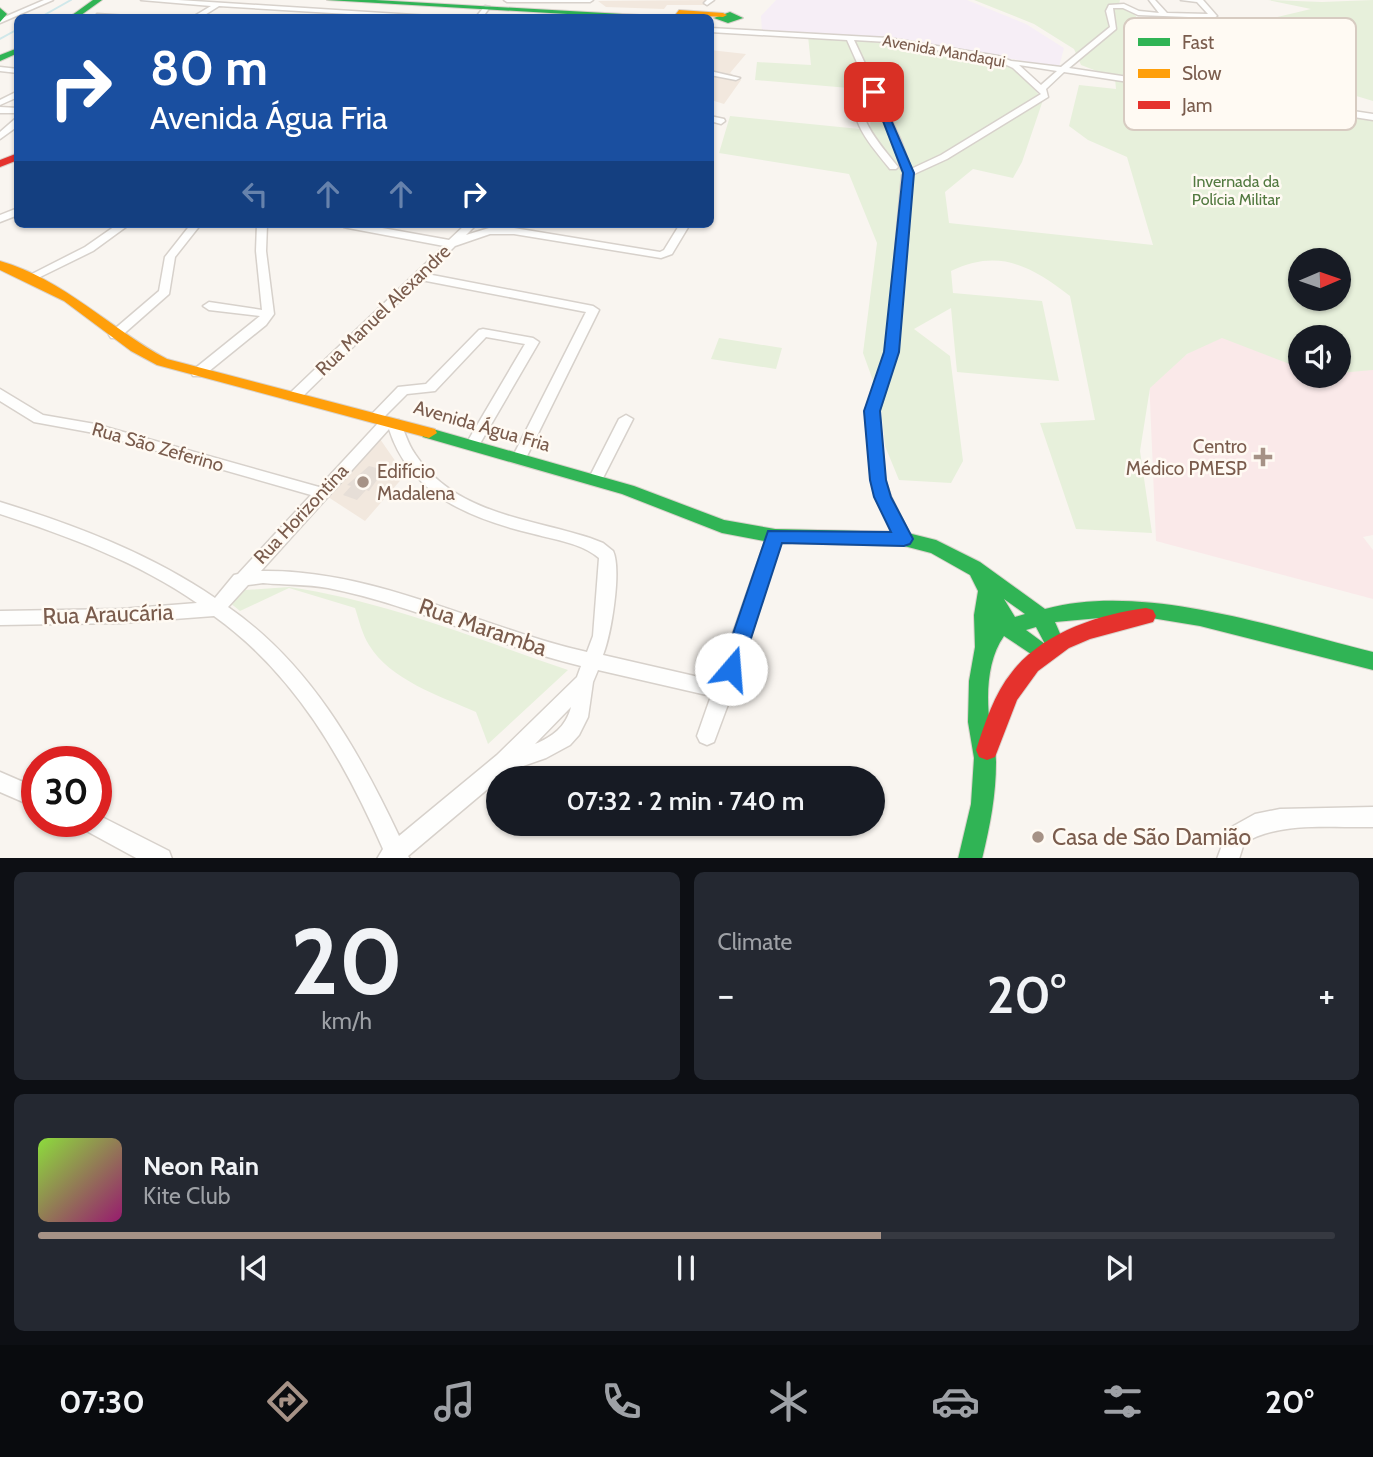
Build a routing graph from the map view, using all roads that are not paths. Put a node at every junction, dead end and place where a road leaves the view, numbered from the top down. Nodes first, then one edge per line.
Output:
1 (50, 0) edge
2 (144, 0) edge
3 (331, 0) edge
4 (507, 0) edge
5 (590, 0) edge
6 (742, 0) edge
7 (1152, 0) edge
8 (1184, 0) edge
9 (1198, 0) edge
10 (373, 2) junction
11 (438, 2) edge
12 (1121, 3) edge
13 (218, 5) junction
14 (256, 7) junction
15 (98, 8) edge
16 (0, 10) edge
17 (246, 12) dead end
18 (482, 12) edge
19 (357, 13) junction
20 (17, 14) edge
21 (116, 14) edge
22 (201, 14) edge
23 (377, 14) edge
24 (551, 14) edge
25 (646, 14) edge
26 (1165, 15) junction
27 (716, 18) edge
28 (0, 21) edge
29 (849, 37) junction
30 (1009, 61) junction
31 (1064, 70) junction
32 (714, 74) edge
33 (867, 76) junction
34 (736, 78) dead end
35 (1124, 79) edge
36 (1041, 89) junction
37 (714, 119) edge
38 (721, 121) dead end
39 (14, 124) edge
40 (0, 136) edge
41 (907, 172) junction
42 (119, 228) edge
43 (193, 228) edge
44 (262, 228) edge
45 (364, 228) edge
46 (468, 228) edge
47 (683, 228) edge
48 (452, 244) junction
49 (0, 265) edge
50 (419, 276) junction
51 (32, 277) junction
52 (209, 306) dead end
53 (268, 314) junction
54 (114, 335) junction
55 (198, 373) junction
56 (0, 393) edge
57 (295, 397) junction
58 (626, 419) dead end
59 (385, 421) junction
60 (473, 444) junction
61 (519, 458) junction
62 (595, 480) junction
63 (321, 493) junction
64 (0, 508) edge
65 (775, 536) junction
66 (904, 539) junction
67 (973, 567) junction
68 (240, 580) junction
69 (988, 589) junction
70 (216, 608) junction
71 (1168, 614) junction
72 (1041, 617) junction
73 (0, 618) edge
74 (1009, 625) junction
75 (1055, 645) junction
76 (985, 647) junction
77 (1040, 652) junction
78 (594, 660) junction
79 (1373, 661) edge
80 (724, 691) junction
81 (707, 736) dead end
82 (985, 758) junction
83 (0, 782) edge
84 (21, 792) edge
85 (1373, 817) edge
86 (112, 833) edge
87 (394, 857) edge
88 (159, 858) edge
89 (970, 858) edge
90 (1228, 858) edge

1 - 20 street
2 - 13 street
3 - 10 main road
4 - 5 street
6 - 27 main road
7 - 26 street
8 - 9 street
9 - 26 street
10 - 11 main road
10 - 19 street
11 - 18 main road
11 - 25 main road
12 - 26 street
12 - 31 street
13 - 14 street
13 - 22 street
14 - 17 street
14 - 19 street
15 - 21 street
16 - 28 main road
18 - 24 main road
19 - 23 street
27 - 29 street, Avenida Mandaqui
29 - 30 street, Avenida Mandaqui
29 - 33 street
30 - 31 street
30 - 36 street, Avenida Mandaqui
31 - 35 street
31 - 36 street
32 - 34 street
33 - 41 street
33 - 41 street
36 - 41 street
37 - 38 street
39 - 40 street
41 - 66 street
42 - 51 street
43 - 54 street
44 - 53 street
45 - 48 street
46 - 48 street, Rua Manuel Alexandre
47 - 48 street
48 - 50 street, Rua Manuel Alexandre
49 - 51 main road, Avenida Água Fria
50 - 57 street, Rua Manuel Alexandre
50 - 61 street
51 - 54 main road, Avenida Água Fria
52 - 53 street
53 - 55 street
54 - 55 main road, Avenida Água Fria
55 - 57 main road, Avenida Água Fria
56 - 63 street, Rua São Zeferino
57 - 59 main road, Avenida Água Fria
58 - 62 street
59 - 60 main road, Avenida Água Fria
59 - 60 street, Rua Horizontina
59 - 63 street, Rua Horizontina
59 - 78 street
60 - 61 main road, Avenida Água Fria
61 - 62 main road, Avenida Água Fria
62 - 65 main road, Avenida Água Fria
63 - 68 street, Rua Horizontina
64 - 70 street
65 - 66 main road, Avenida Água Fria
65 - 80 street
66 - 67 main road, Avenida Água Fria
67 - 69 main road, Avenida Água Fria
67 - 72 main road, Avenida Água Fria
68 - 70 street, Rua Horizontina
68 - 78 street, Rua Maramba
69 - 74 main road, Avenida Água Fria
69 - 76 main road
70 - 73 street, Rua Araucária
70 - 87 street
71 - 72 main road
71 - 75 main road
71 - 79 main road
72 - 74 main road
72 - 75 main road, Avenida Água Fria
74 - 76 main road
74 - 77 main road, Avenida Água Fria
75 - 77 main road
76 - 82 main road
77 - 82 main road
78 - 80 street, Rua Maramba
78 - 87 street
80 - 81 street
82 - 89 main road
83 - 84 street
85 - 90 street
86 - 88 street

